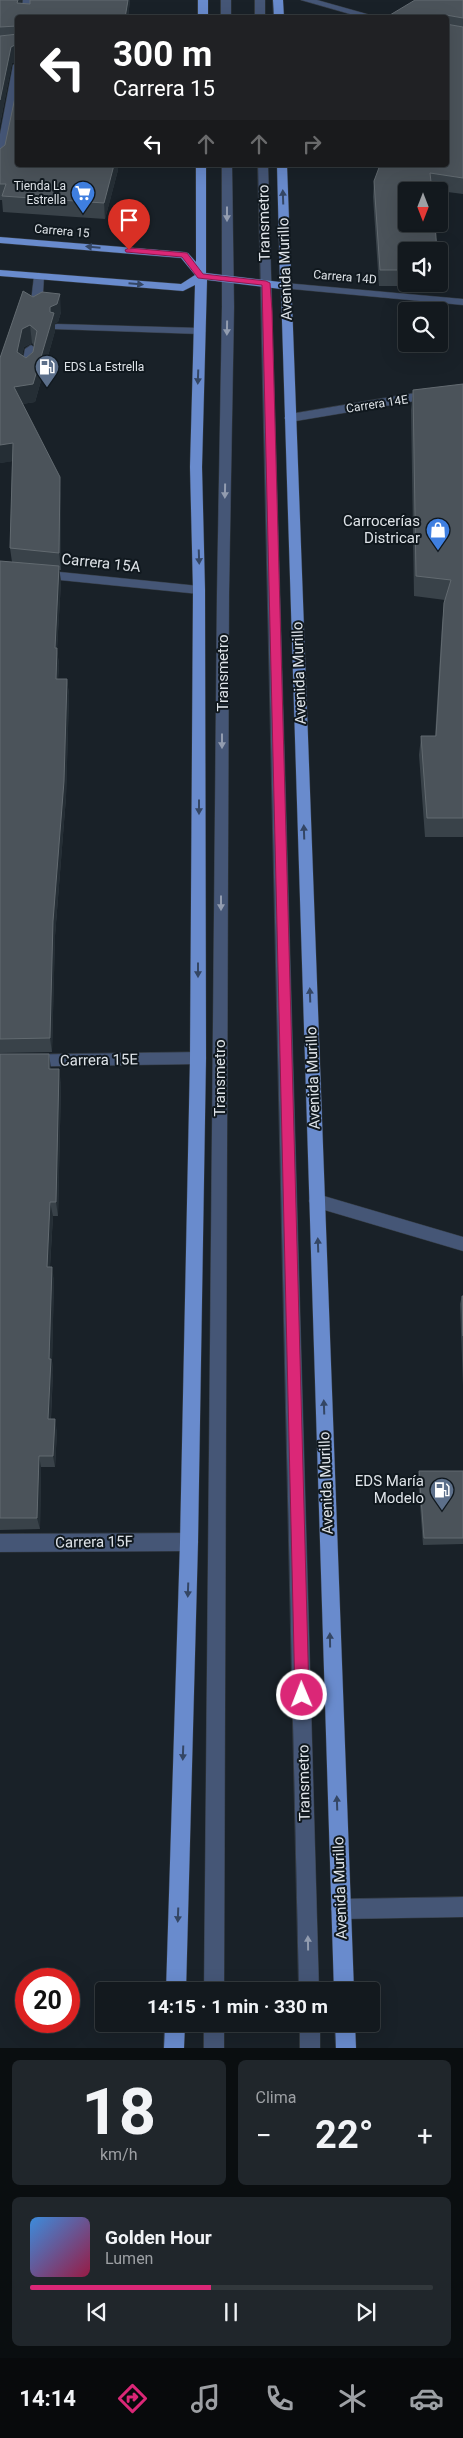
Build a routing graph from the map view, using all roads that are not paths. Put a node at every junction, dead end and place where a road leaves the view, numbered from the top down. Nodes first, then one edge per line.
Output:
1 (28, 0) edge
2 (203, 0) edge
3 (226, 0) edge
4 (260, 0) edge
5 (278, 0) edge
6 (306, 0) edge
7 (26, 15) edge
8 (203, 15) edge
9 (226, 15) edge
10 (260, 15) edge
11 (279, 15) edge
12 (365, 15) edge
13 (15, 76) edge
14 (4, 116) edge
15 (0, 161) edge
16 (201, 167) edge
17 (227, 167) edge
18 (263, 167) edge
19 (282, 167) edge
20 (0, 240) edge
21 (0, 273) edge
22 (39, 276) junction
23 (201, 276) junction
24 (228, 279) junction
25 (266, 283) junction
26 (286, 286) junction
27 (463, 302) edge
28 (36, 310) edge
29 (57, 327) dead end
30 (200, 331) junction
31 (30, 349) dead end
32 (27, 370) edge
33 (463, 389) edge
34 (290, 418) junction
35 (0, 570) edge
36 (199, 590) junction
37 (198, 1058) junction
38 (0, 1061) edge
39 (317, 1201) junction
40 (463, 1244) edge
41 (189, 1542) junction
42 (0, 1543) edge
43 (463, 1907) edge
44 (341, 1909) junction
45 (176, 1982) edge
46 (214, 1982) edge
47 (309, 1982) edge
48 (344, 1982) edge
49 (175, 2032) edge
50 (214, 2032) edge
51 (310, 2032) edge
52 (345, 2032) edge
53 (174, 2048) edge
54 (214, 2048) edge
55 (310, 2048) edge
56 (346, 2048) edge

1 - 7 street
2 - 8 main road
3 - 9 street
4 - 10 street
5 - 11 main road
6 - 12 street
13 - 14 street
14 - 15 street
16 - 23 main road
17 -> 24 street, Transmetro
18 - 25 street, Transmetro
26 -> 19 main road, Avenida Murillo
23 -> 20 main road, Carrera 15
21 - 22 main road
22 -> 23 main road
22 - 28 street
23 - 24 main road
23 - 30 main road
24 - 25 main road
24 -> 46 street, Transmetro
25 - 26 main road
47 -> 25 street, Transmetro
26 - 27 street, Carrera 14D
26 - 34 main road, Avenida Murillo
29 - 30 street
30 -> 36 main road
31 - 32 street
33 - 34 street, Carrera 14E
39 -> 34 main road, Avenida Murillo
35 - 36 street, Carrera 15A
36 -> 37 main road
37 - 38 street, Carrera 15E
37 - 41 main road
39 - 40 street
44 -> 39 main road, Avenida Murillo
41 - 42 street, Carrera 15F
41 -> 45 main road
43 - 44 street
44 - 48 main road, Avenida Murillo
49 - 53 main road
50 - 54 street
51 - 55 street
52 - 56 main road

